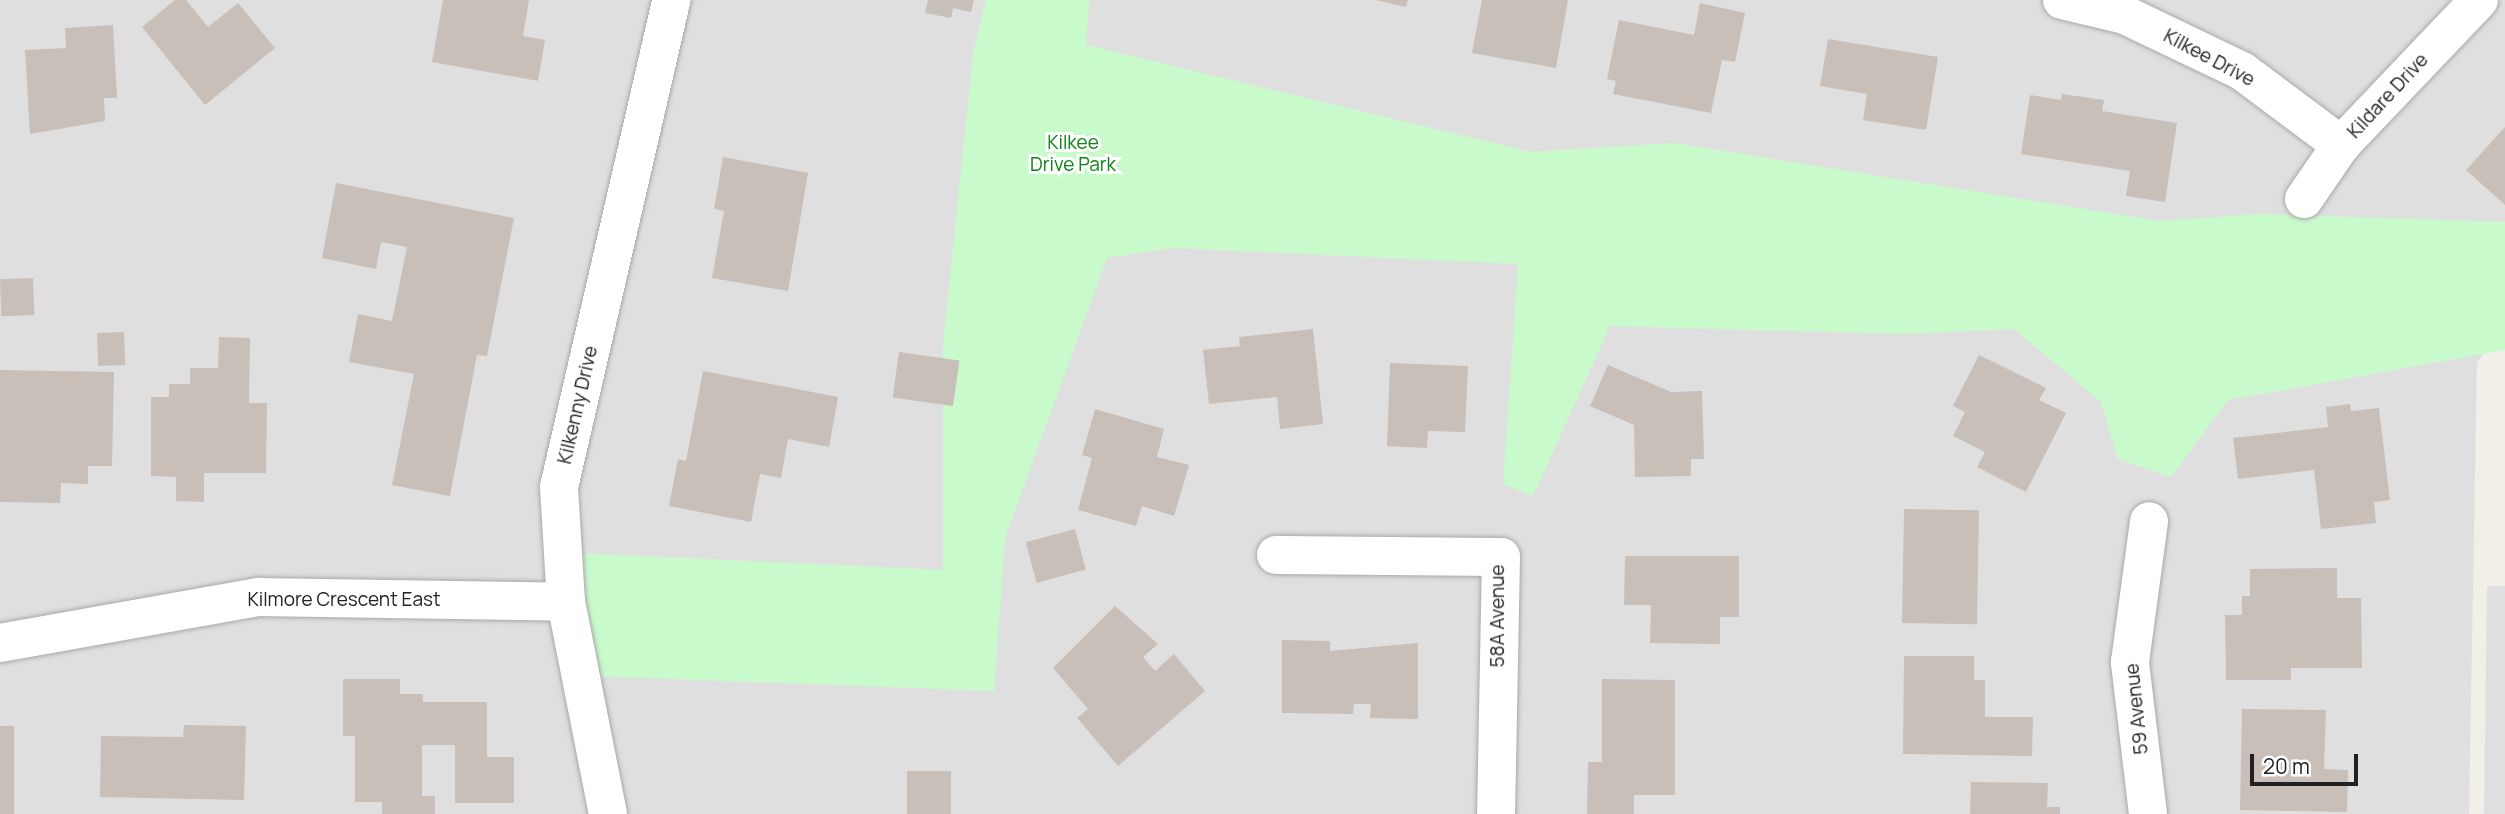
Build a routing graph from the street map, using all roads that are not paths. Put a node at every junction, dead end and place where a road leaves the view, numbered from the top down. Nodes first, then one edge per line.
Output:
1 (671, 0) edge
2 (2062, 0) edge
3 (2479, 0) edge
4 (2342, 145) junction
5 (2304, 199) dead end
6 (2149, 521) dead end
7 (1276, 555) dead end
8 (566, 602) junction
9 (0, 643) edge
10 (608, 814) edge
11 (1496, 814) edge
12 (2148, 814) edge

1 - 8 street, Kilkenny Drive
2 - 4 street, Kilkee Drive
3 - 4 street, Kildare Drive
4 - 5 street, Kildare Drive
6 - 12 street, 59 Avenue
7 - 11 street, 58A Avenue
8 - 9 street, Kilmore Crescent East
8 - 10 street, Kilkenny Drive

